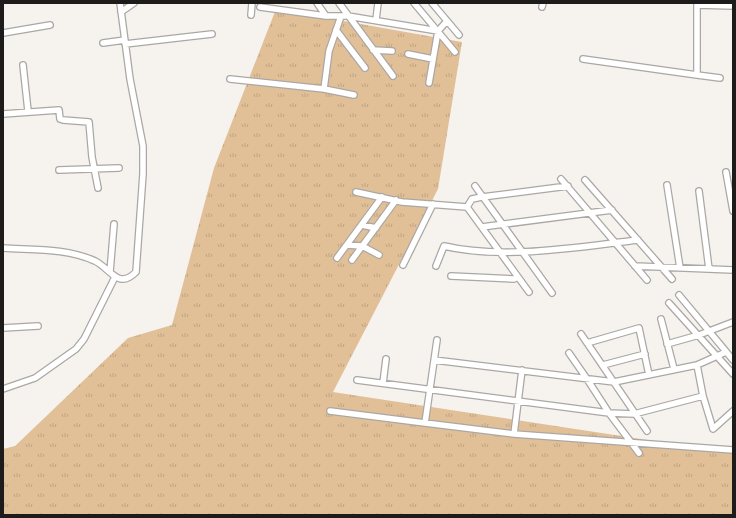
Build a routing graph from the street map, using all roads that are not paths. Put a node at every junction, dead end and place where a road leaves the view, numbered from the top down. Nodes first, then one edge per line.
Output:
1 (120, 3) edge
2 (134, 3) edge
3 (252, 3) edge
4 (317, 3) edge
5 (339, 3) edge
6 (378, 3) edge
7 (414, 3) edge
8 (432, 3) edge
9 (697, 4) edge
10 (273, 6) edge
11 (733, 6) edge
12 (260, 7) dead end
13 (121, 12) junction
14 (251, 15) dead end
15 (326, 16) junction
16 (341, 16) junction
17 (348, 16) junction
18 (376, 20) junction
19 (447, 21) junction
20 (50, 25) dead end
21 (336, 30) junction
22 (438, 31) junction
23 (3, 33) edge
24 (212, 34) dead end
25 (459, 35) dead end
26 (125, 42) junction
27 (103, 43) dead end
28 (373, 50) junction
29 (392, 51) dead end
30 (455, 52) dead end
31 (408, 54) dead end
32 (433, 59) junction
33 (583, 60) dead end
34 (24, 65) dead end
35 (365, 68) dead end
36 (697, 75) junction
37 (392, 76) dead end
38 (720, 78) dead end
39 (230, 79) dead end
40 (429, 83) dead end
41 (324, 89) junction
42 (354, 95) dead end
43 (28, 111) junction
44 (3, 114) edge
45 (119, 168) dead end
46 (94, 169) junction
47 (59, 170) dead end
48 (726, 172) dead end
49 (561, 179) dead end
50 (585, 180) dead end
51 (667, 185) dead end
52 (475, 186) dead end
53 (568, 186) junction
54 (98, 188) dead end
55 (699, 191) dead end
56 (356, 192) dead end
57 (382, 197) junction
58 (482, 197) junction
59 (396, 200) junction
60 (433, 204) junction
61 (467, 207) junction
62 (612, 210) junction
63 (733, 211) edge
64 (591, 214) junction
65 (114, 224) dead end
66 (362, 224) junction
67 (502, 224) junction
68 (482, 227) junction
69 (376, 228) junction
70 (638, 240) junction
71 (615, 242) junction
72 (347, 245) junction
73 (362, 246) junction
74 (3, 248) edge
75 (499, 251) junction
76 (522, 252) junction
77 (379, 255) dead end
78 (337, 258) dead end
79 (352, 260) dead end
80 (403, 265) dead end
81 (436, 266) dead end
82 (635, 266) junction
83 (661, 267) junction
84 (680, 268) junction
85 (709, 269) junction
86 (733, 270) edge
87 (110, 272) junction
88 (452, 276) dead end
89 (115, 277) junction
90 (518, 277) junction
91 (672, 279) dead end
92 (647, 280) dead end
93 (530, 292) dead end
94 (552, 293) dead end
95 (679, 295) dead end
96 (669, 303) dead end
97 (661, 319) dead end
98 (733, 322) edge
99 (38, 326) dead end
100 (3, 328) edge
101 (708, 331) junction
102 (581, 334) dead end
103 (699, 335) junction
104 (437, 340) dead end
105 (586, 343) junction
106 (667, 344) junction
107 (726, 352) junction
108 (569, 354) dead end
109 (645, 354) junction
110 (718, 356) junction
111 (386, 359) dead end
112 (434, 360) junction
113 (733, 360) edge
114 (602, 365) junction
115 (698, 365) junction
116 (674, 369) junction
117 (522, 370) junction
118 (649, 374) junction
119 (733, 374) edge
120 (587, 379) junction
121 (357, 380) dead end
122 (614, 382) junction
123 (383, 383) junction
124 (3, 388) edge
125 (430, 389) junction
126 (703, 396) junction
127 (519, 401) junction
128 (330, 411) dead end
129 (733, 411) edge
130 (609, 413) junction
131 (634, 414) junction
132 (426, 423) junction
133 (647, 431) dead end
134 (514, 434) junction
135 (632, 443) junction
136 (733, 450) edge
137 (639, 453) dead end

1 - 13 street
2 - 13 street
3 - 14 street
4 - 15 street
5 - 17 street
6 - 18 street
7 - 22 street
8 - 19 street
9 - 11 street
9 - 36 street
10 - 12 street
10 - 15 street
13 - 26 street
15 - 16 street
16 - 17 street
16 - 21 street
17 - 18 street
17 - 28 street
18 - 22 street
19 - 22 street
19 - 25 street
20 - 23 street
21 - 35 street
21 - 41 street
22 - 30 street
22 - 32 street
24 - 26 street
26 - 27 street
26 - 89 street
28 - 29 street
28 - 37 street
31 - 32 street
32 - 40 street
33 - 36 street
34 - 43 street
36 - 38 street
39 - 41 street
41 - 42 street
43 - 44 street
43 - 46 street
45 - 46 street
46 - 47 street
46 - 54 street
48 - 63 street
49 - 53 street
50 - 62 street
51 - 84 street
52 - 58 street
53 - 58 street
53 - 64 street
55 - 85 street
56 - 57 street
57 - 59 street
57 - 66 street
58 - 61 street
58 - 67 street
59 - 60 street
59 - 69 street
60 - 61 street
60 - 80 street
61 - 68 street
62 - 64 street
62 - 70 street
64 - 67 street
64 - 71 street
65 - 87 street
66 - 69 street
66 - 72 street
67 - 68 street
67 - 76 street
68 - 75 street
69 - 73 street
70 - 71 street
70 - 83 street
71 - 76 street
71 - 82 street
72 - 73 street
72 - 78 street
73 - 77 street
73 - 79 street
74 - 87 street
75 - 76 street
75 - 81 street
75 - 90 street
76 - 94 street
82 - 83 street
82 - 92 street
83 - 84 street
83 - 91 street
84 - 85 street
85 - 86 street
87 - 89 street
88 - 90 street
89 - 124 street
90 - 93 street
95 - 101 street
96 - 103 street
97 - 106 street
98 - 101 street
99 - 100 street
101 - 103 street
101 - 107 street
102 - 105 street
103 - 106 street
103 - 110 street
104 - 112 street
105 - 109 street
105 - 114 street
106 - 116 street
107 - 110 street
107 - 113 street
108 - 120 street
109 - 114 street
109 - 118 street
110 - 115 street
110 - 119 street
111 - 123 street
112 - 117 street
112 - 125 street
114 - 122 street
115 - 116 street
115 - 126 street
116 - 118 street
117 - 120 street
117 - 127 street
118 - 122 street
120 - 122 street
120 - 130 street
121 - 123 street
122 - 131 street
123 - 125 street
125 - 127 street
125 - 132 street
126 - 129 street
126 - 131 street
127 - 130 street
127 - 134 street
128 - 132 street
130 - 131 street
130 - 135 street
131 - 133 street
132 - 134 street
134 - 135 street
135 - 136 street
135 - 137 street

